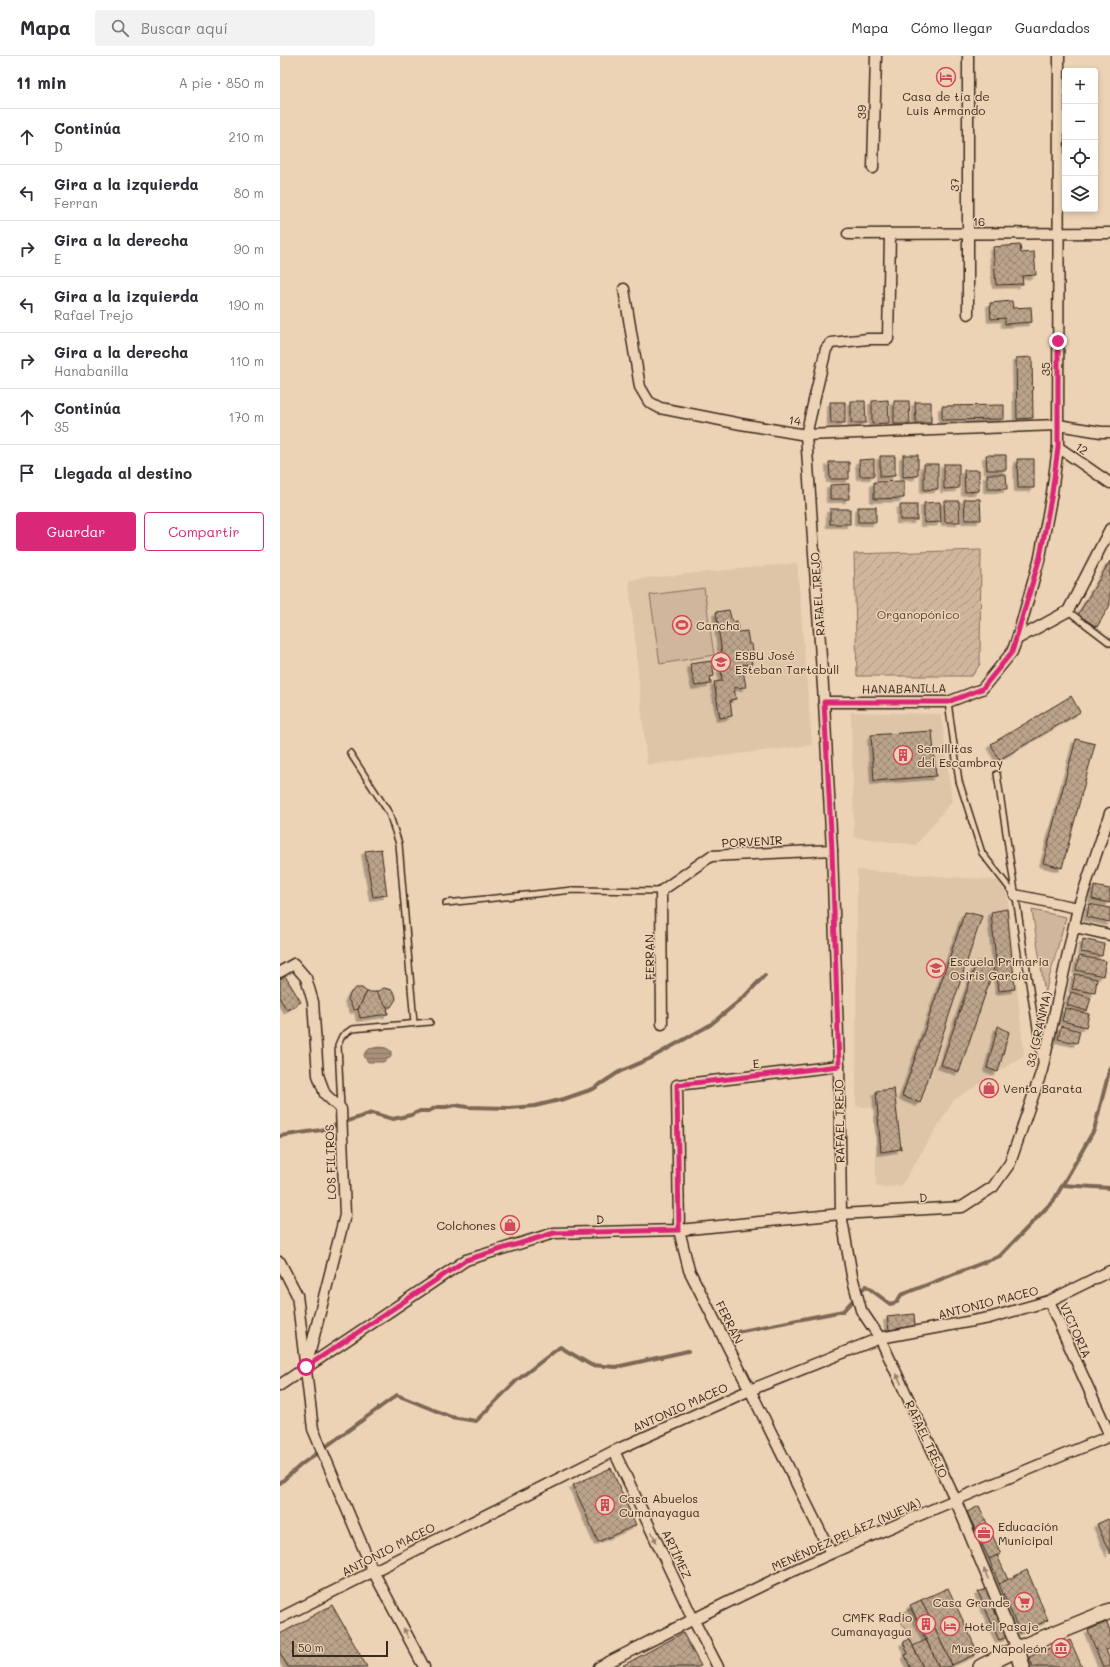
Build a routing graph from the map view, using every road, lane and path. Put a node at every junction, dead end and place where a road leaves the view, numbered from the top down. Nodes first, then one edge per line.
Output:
1 (876, 56) edge
2 (968, 56) edge
3 (1059, 56) edge
4 (873, 168) dead end
5 (1110, 233) edge
6 (848, 234) dead end
7 (890, 234) junction
8 (967, 234) junction
9 (1059, 234) junction
10 (624, 289) dead end
11 (968, 314) dead end
12 (1058, 425) junction
13 (1110, 432) edge
14 (806, 435) junction
15 (1058, 447) junction
16 (1110, 483) edge
17 (1110, 529) edge
18 (1068, 611) junction
19 (1017, 638) junction
20 (1110, 643) edge
21 (1012, 652) joint
22 (824, 702) junction
23 (948, 702) junction
24 (350, 753) dead end
25 (997, 774) dead end
26 (1110, 813) edge
27 (832, 850) junction
28 (661, 891) junction
29 (1015, 895) junction
30 (446, 903) dead end
31 (1078, 908) junction
32 (1075, 927) junction
33 (1110, 935) edge
34 (280, 972) edge
35 (430, 1022) dead end
36 (414, 1023) junction
37 (662, 1024) dead end
38 (839, 1066) junction
39 (1042, 1070) junction
40 (677, 1085) joint
41 (341, 1109) junction
42 (962, 1208) joint
43 (841, 1214) junction
44 (679, 1230) junction
45 (280, 1262) edge
46 (1110, 1271) edge
47 (1049, 1300) junction
48 (880, 1338) junction
49 (306, 1367) junction
50 (280, 1385) edge
51 (750, 1390) junction
52 (1110, 1436) edge
53 (614, 1451) junction
54 (955, 1500) junction
55 (830, 1553) junction
56 (373, 1570) junction
57 (1110, 1611) edge
58 (280, 1618) edge
59 (693, 1619) junction
60 (1017, 1649) junction
61 (424, 1667) edge
62 (599, 1667) edge
63 (718, 1667) edge
64 (981, 1667) edge
65 (1022, 1667) edge

1 - 4 street, 39
2 - 8 street, 37
3 - 9 street, 35
5 - 9 street, 16
6 - 7 street, 16
7 - 8 street, 16
7 - 14 street, RAFAEL TREJO
8 - 9 street, 16
8 - 11 street, 37
9 - 12 street, 35
10 - 14 street, 14
12 - 13 street, 14
12 - 14 street, 14
12 - 15 street, 35
14 - 22 street, RAFAEL TREJO
15 - 16 street, 12
15 - 19 street, 35
17 - 18 street
18 - 19 street
18 - 20 lane
19 - 21 street, 35
21 - 23 street, HANABANILLA
22 - 23 street, HANABANILLA
22 - 27 street, RAFAEL TREJO
23 - 29 lane
24 - 36 lane
25 - 29 lane
26 - 31 street, 33 (GRANMA)
27 - 28 street, PORVENIR
27 - 38 street, RAFAEL TREJO
28 - 30 lane
28 - 37 street, FERRAN
29 - 31 street
29 - 39 lane
31 - 32 street, 33 (GRANMA)
32 - 33 street
32 - 39 street, 33 (GRANMA)
34 - 41 street, LOS FILTROS
35 - 36 lane
36 - 41 lane
38 - 40 street, E
38 - 43 street, RAFAEL TREJO
39 - 42 street, 33 (GRANMA)
40 - 44 street, FERRAN
41 - 49 street, LOS FILTROS
42 - 43 street, D
43 - 44 street, D
43 - 48 street, RAFAEL TREJO
44 - 49 street, D
44 - 51 street, FERRAN
45 - 49 street
46 - 47 street, ANTONIO MACEO
47 - 48 street, ANTONIO MACEO
47 - 52 street, VICTORIA
48 - 51 street, ANTONIO MACEO
54 -> 48 street, RAFAEL TREJO
49 - 50 street, D
49 - 56 street
51 - 53 street, ANTONIO MACEO
51 - 55 street, FERRAN
52 - 54 street, MENÉNDEZ PELÁEZ (NUEVA)
53 - 56 street, ANTONIO MACEO
53 -> 59 street, ARTÍMEZ
54 - 55 street, MENÉNDEZ PELÁEZ (NUEVA)
60 -> 54 street, RAFAEL TREJO
55 - 59 street, MENÉNDEZ PELÁEZ (NUEVA)
56 - 58 street, ANTONIO MACEO
61 -> 56 street
57 - 60 main road
59 - 62 street, MENÉNDEZ PELÁEZ (NUEVA)
59 - 63 street, ARTÍMEZ
60 - 64 main road
60 - 65 main road, RAFAEL TREJO

